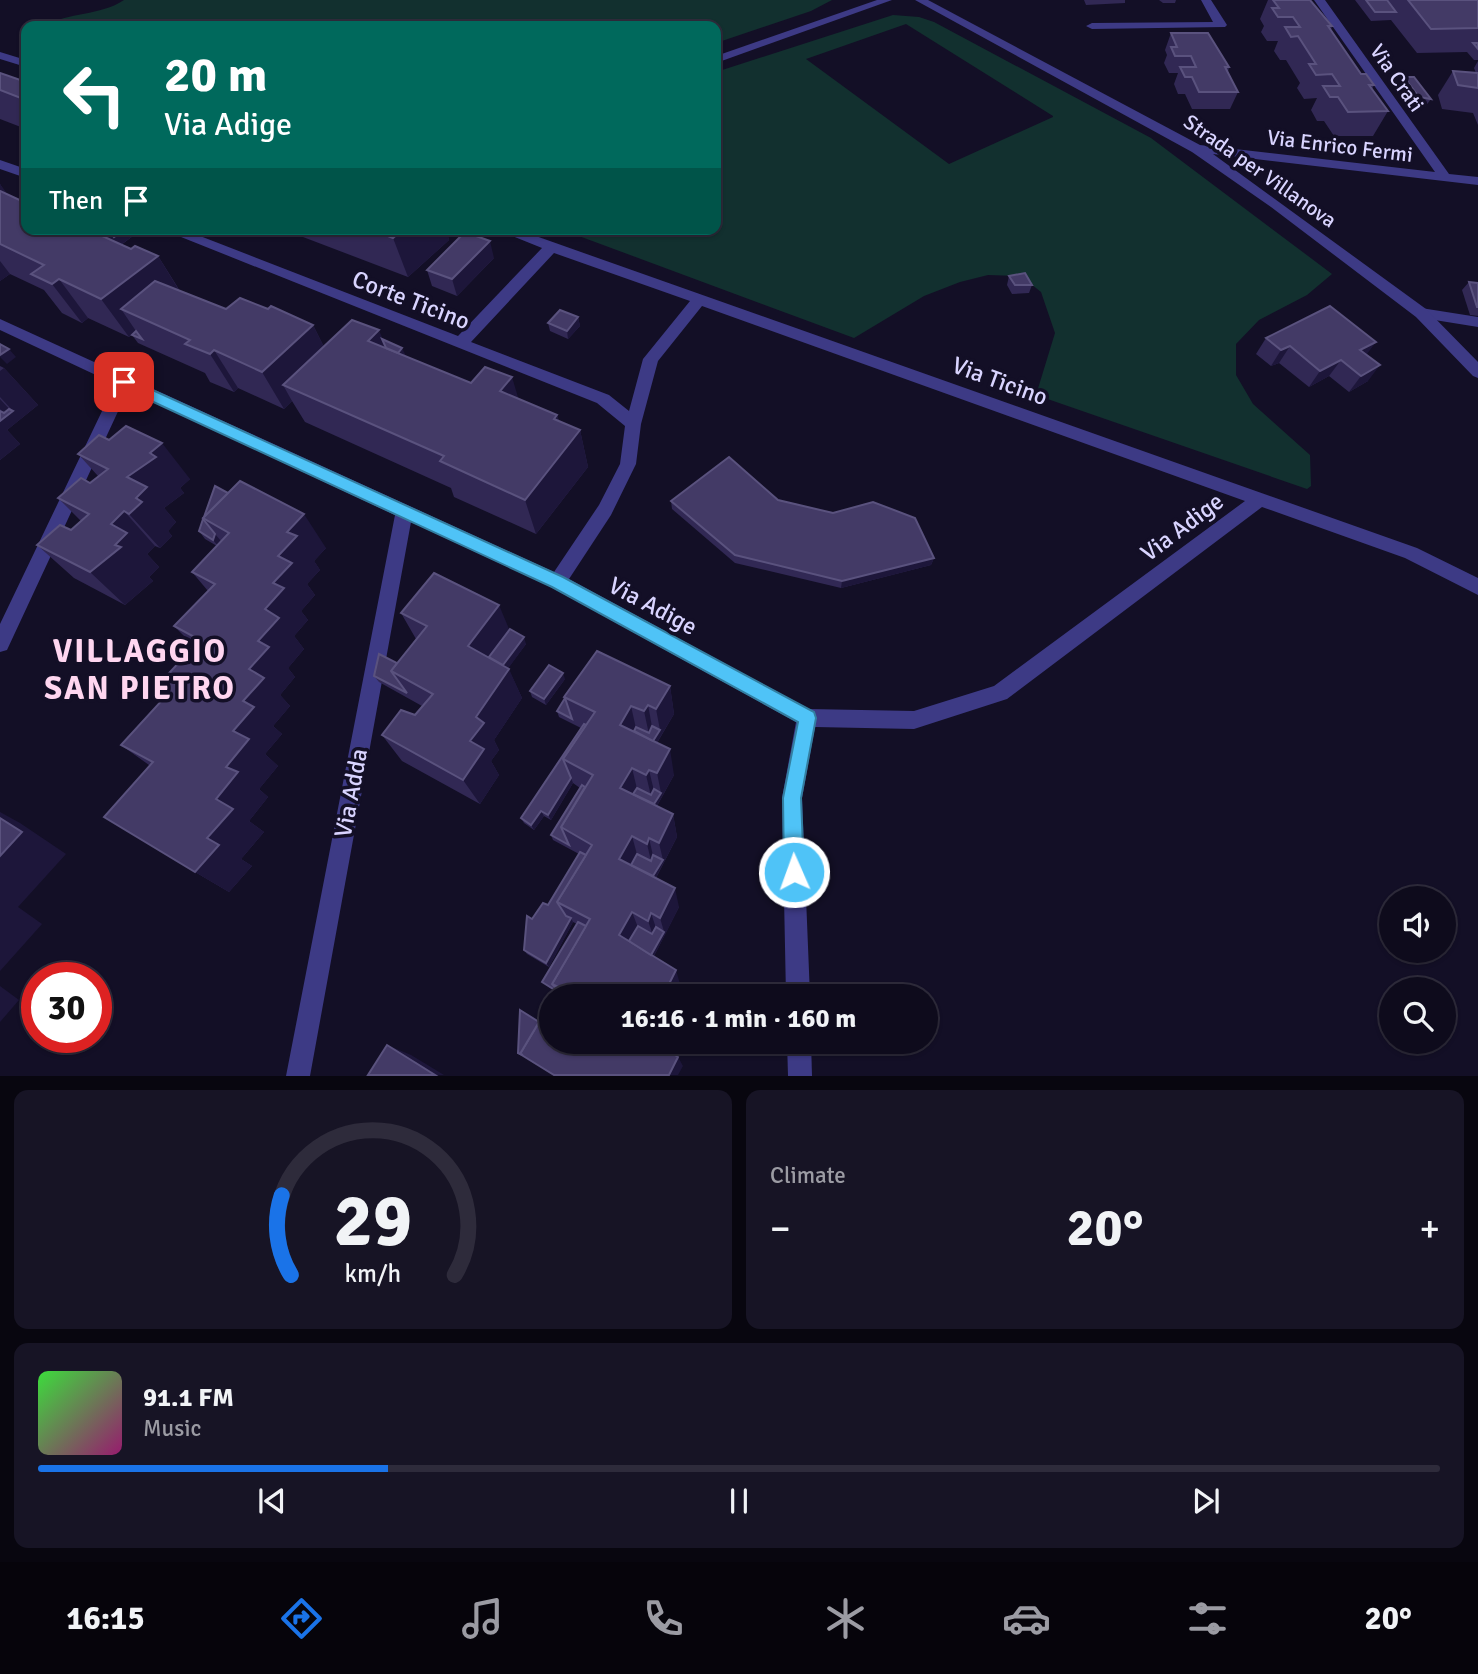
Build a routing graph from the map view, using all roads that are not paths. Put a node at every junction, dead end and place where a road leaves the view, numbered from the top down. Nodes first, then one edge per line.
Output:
1 (887, 0) edge
2 (920, 0) edge
3 (1206, 0) edge
4 (1318, 0) edge
5 (1092, 26) dead end
6 (0, 55) edge
7 (721, 58) edge
8 (21, 62) edge
9 (1197, 149) junction
10 (0, 164) edge
11 (21, 172) edge
12 (1445, 177) junction
13 (1478, 181) edge
14 (182, 235) edge
15 (518, 235) edge
16 (551, 247) junction
17 (699, 300) junction
18 (1421, 313) junction
19 (1478, 322) edge
20 (0, 324) edge
21 (460, 344) junction
22 (1478, 372) edge
23 (124, 382) junction
24 (633, 424) junction
25 (1260, 499) junction
26 (404, 512) junction
27 (557, 582) junction
28 (1478, 587) edge
29 (0, 644) edge
30 (807, 718) junction
31 (798, 984) edge
32 (799, 1054) edge
33 (298, 1076) edge
34 (800, 1076) edge

1 - 7 street
2 - 9 street, Strada per Villanova
3 - 5 street
4 - 12 street, Via Crati
6 - 8 street
9 - 12 street, Via Enrico Fermi
9 - 18 street, Strada per Villanova
10 - 11 street
12 - 13 street, Via Enrico Fermi
14 - 21 street, Corte Ticino
15 - 16 street, Via Ticino
16 - 17 street, Via Ticino
16 - 21 street
17 - 24 street
17 - 25 street, Via Ticino
18 - 19 street
18 - 22 street, Strada per Villanova
20 - 23 street, Via Adige
21 - 24 street, Corte Ticino
23 - 26 street, Via Adige
23 - 29 street
24 - 27 street
25 - 28 street, Via Ticino
25 - 30 street, Via Adige
26 - 27 street, Via Adige
26 - 33 street, Via Adda
27 - 30 street, Via Adige
30 - 31 street
32 - 34 street

